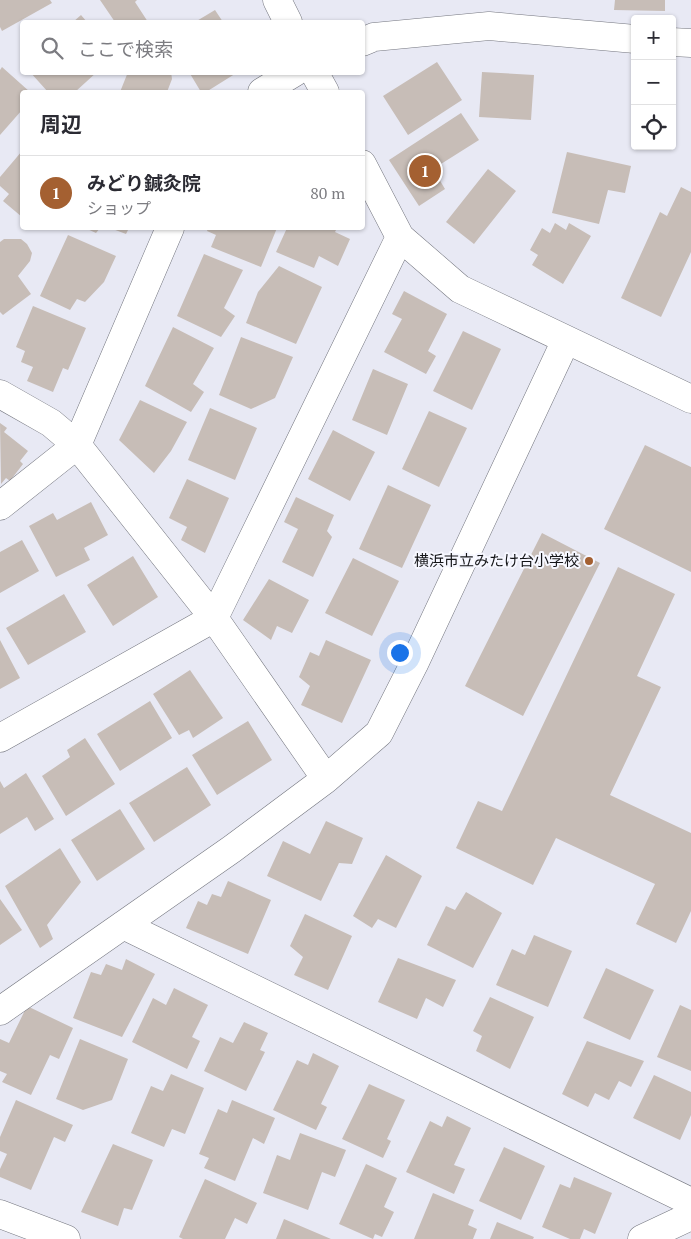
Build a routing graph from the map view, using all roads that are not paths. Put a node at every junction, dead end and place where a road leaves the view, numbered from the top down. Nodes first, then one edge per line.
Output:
1 (277, 0) edge
2 (287, 20) edge
3 (631, 39) edge
4 (365, 41) edge
5 (676, 42) edge
6 (691, 43) edge
7 (290, 75) edge
8 (316, 75) edge
9 (265, 90) edge
10 (324, 90) edge
11 (365, 170) edge
12 (169, 230) edge
13 (400, 237) junction
14 (566, 340) junction
15 (0, 394) edge
16 (691, 399) edge
17 (77, 445) junction
18 (0, 506) edge
19 (214, 618) junction
20 (0, 738) edge
21 (326, 779) junction
22 (123, 925) junction
23 (0, 1011) edge
24 (691, 1202) edge
25 (0, 1214) edge
26 (691, 1216) edge
27 (66, 1239) edge
28 (642, 1239) edge

1 - 2 street
3 - 4 street
5 - 6 street
7 - 9 street
8 - 10 street
11 - 13 street
12 - 17 street
13 - 14 street
13 - 19 street
14 - 16 street
14 - 21 street
15 - 17 street
17 - 18 street
17 - 19 street
19 - 20 street
19 - 21 street
21 - 22 street
22 - 23 street
22 - 24 street
25 - 27 street
26 - 28 street

